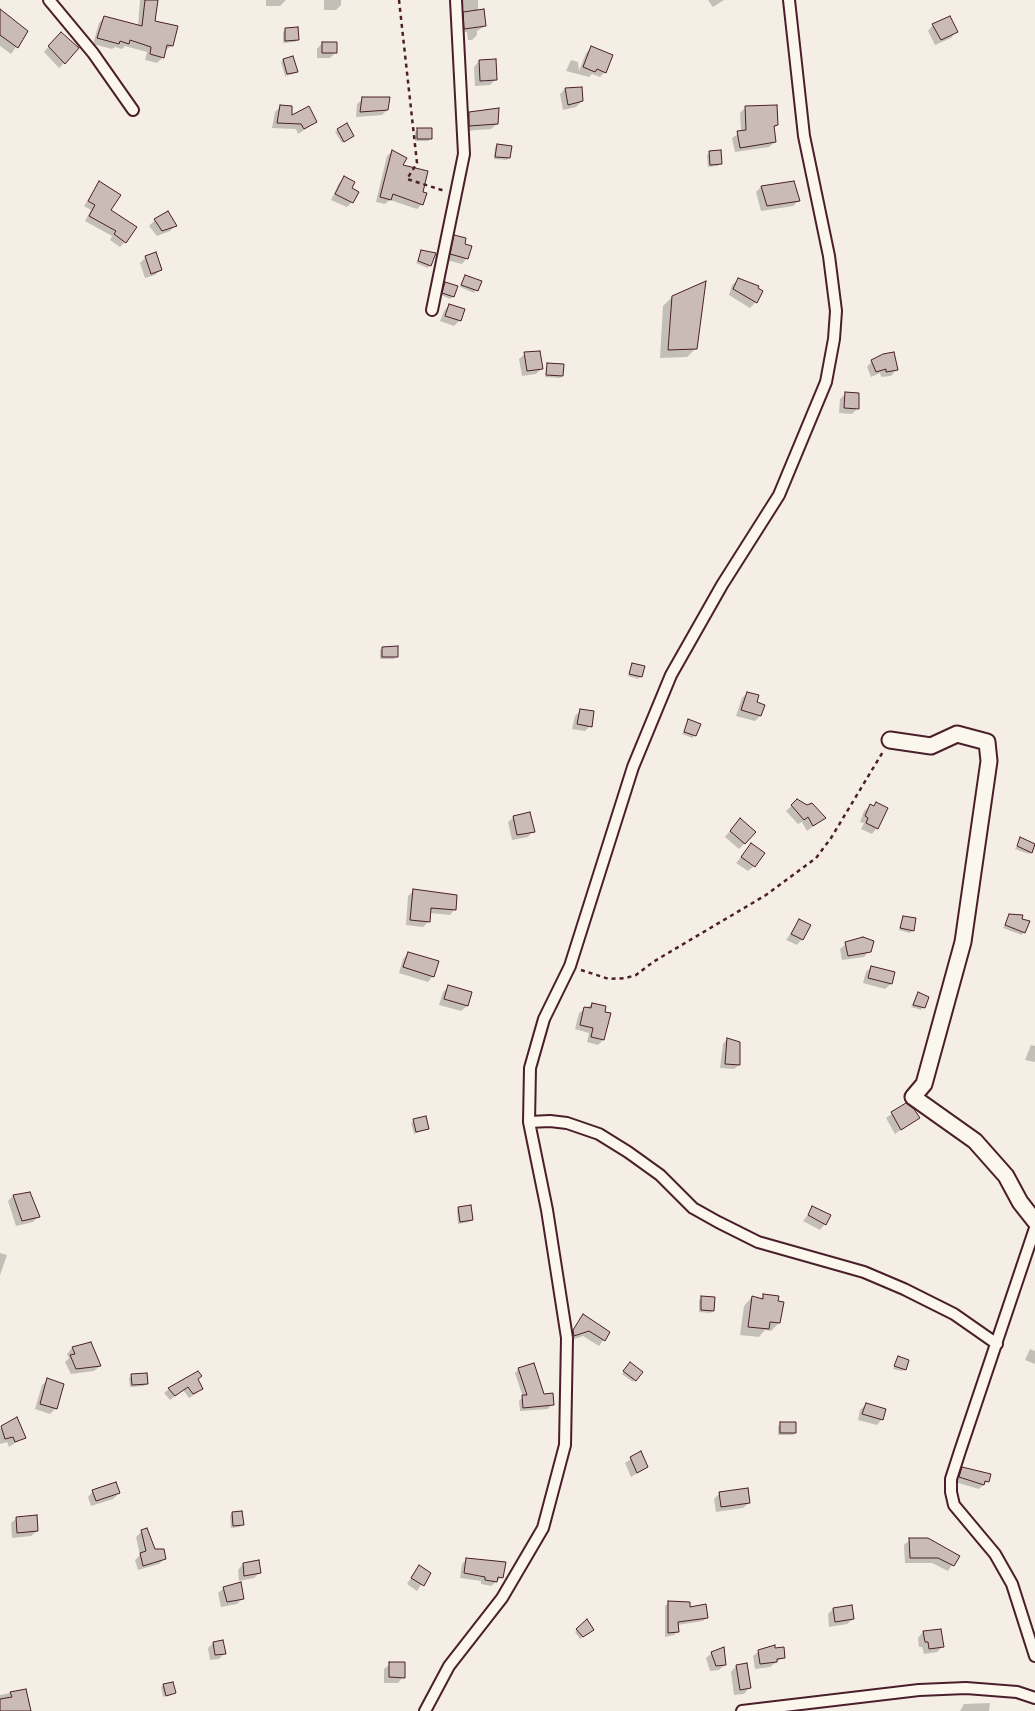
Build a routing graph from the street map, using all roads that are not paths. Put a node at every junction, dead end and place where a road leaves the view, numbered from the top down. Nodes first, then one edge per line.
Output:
1 (49, 0) edge
2 (456, 0) edge
3 (789, 0) edge
4 (133, 110) dead end
5 (432, 310) dead end
6 (890, 740) road end
7 (529, 1122) junction
8 (1035, 1221) edge
9 (1035, 1228) edge
10 (997, 1344) junction
11 (1035, 1656) edge
12 (1035, 1698) edge
13 (425, 1711) edge
14 (742, 1711) edge

1 - 4 street
2 - 5 street
3 - 7 street
6 - 8 street
7 - 10 street
7 - 13 street
9 - 10 street
10 - 11 street
12 - 14 street

